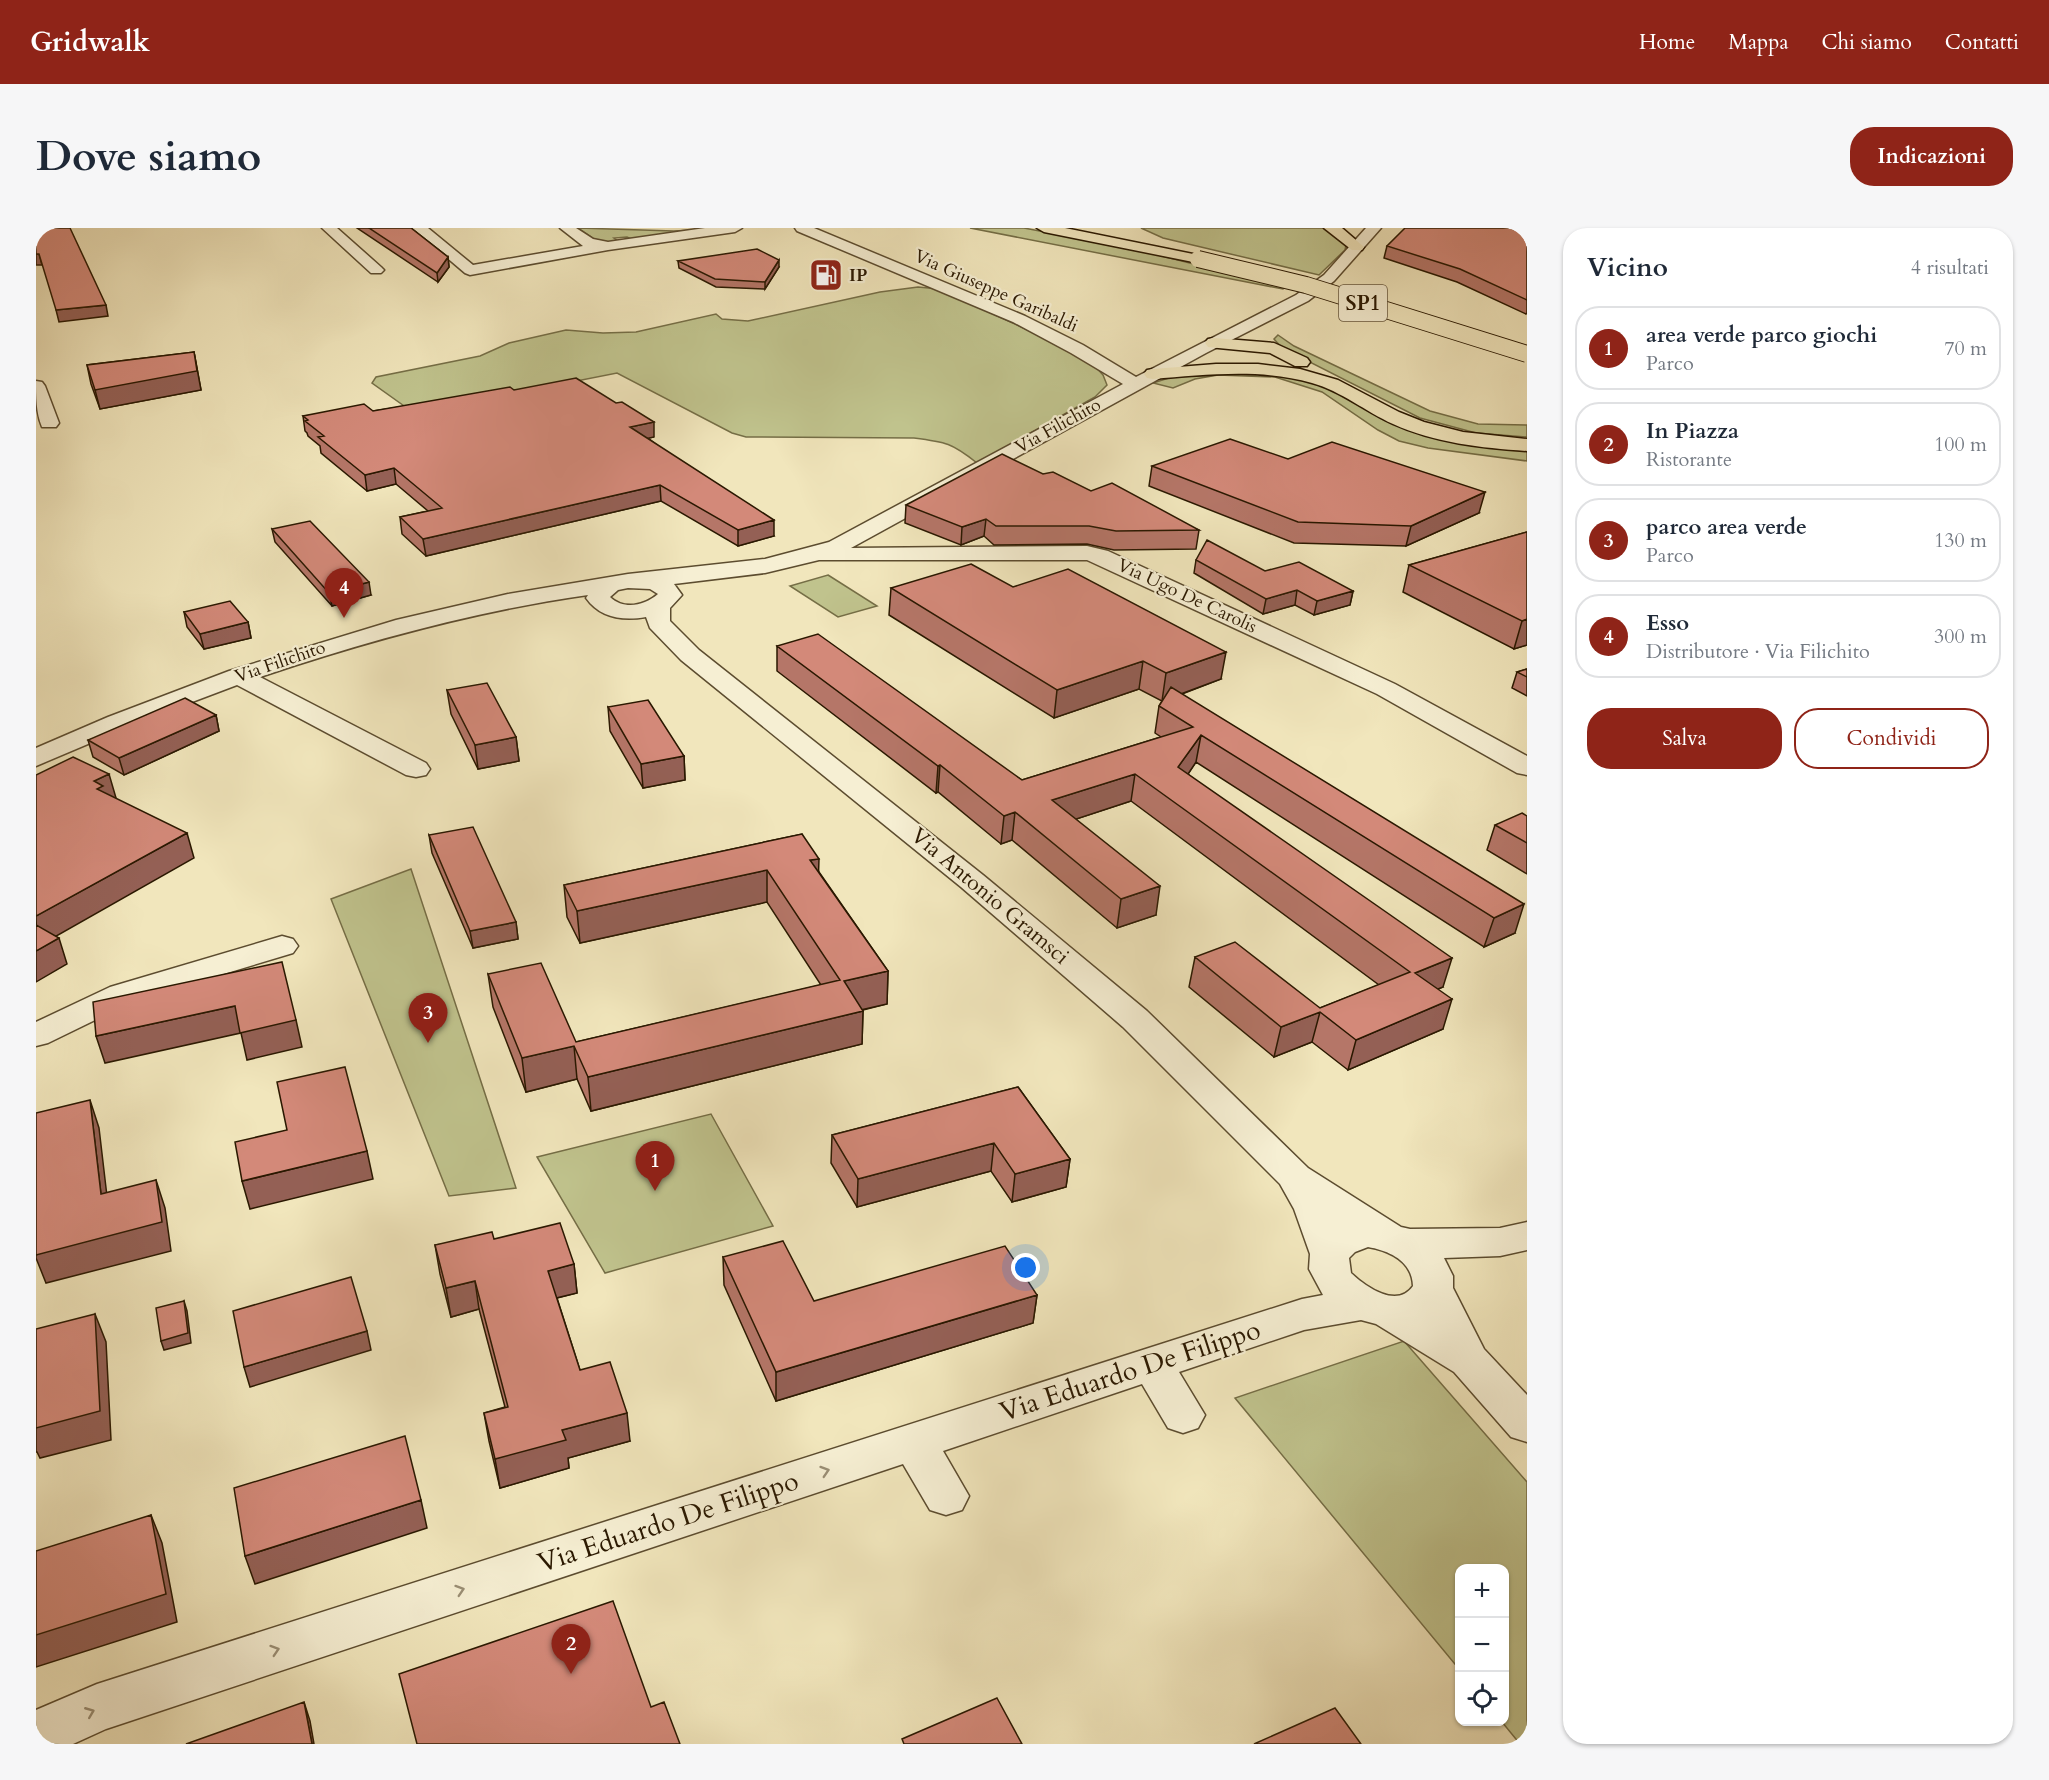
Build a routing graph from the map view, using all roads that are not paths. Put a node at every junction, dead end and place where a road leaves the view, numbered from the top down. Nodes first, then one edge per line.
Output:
1 (329, 228) edge
2 (418, 228) edge
3 (567, 228) edge
4 (735, 228) edge
5 (802, 228) edge
6 (1044, 228) edge
7 (1074, 228) edge
8 (1331, 228) edge
9 (1374, 228) edge
10 (1135, 230) dead end
11 (608, 246) junction
12 (1357, 247) junction
13 (1205, 257) junction
14 (376, 270) dead end
15 (1261, 320) junction
16 (1527, 343) edge
17 (1207, 346) junction
18 (1274, 348) junction
19 (1527, 354) edge
20 (1240, 368) junction
21 (1144, 379) junction
22 (36, 386) edge
23 (49, 423) dead end
24 (1527, 440) edge
25 (1527, 445) edge
26 (816, 555) junction
27 (714, 573) junction
28 (641, 581) junction
29 (610, 598) junction
30 (664, 601) junction
31 (671, 637) junction
32 (238, 676) junction
33 (36, 759) edge
34 (1527, 767) edge
35 (416, 769) dead end
36 (282, 946) dead end
37 (36, 1035) edge
38 (1293, 1175) junction
39 (1527, 1236) edge
40 (1397, 1240) junction
41 (1482, 1242) junction
42 (1434, 1283) junction
43 (1353, 1286) junction
44 (1470, 1360) junction
45 (1152, 1364) junction
46 (1183, 1415) dead end
47 (1527, 1424) edge
48 (914, 1442) junction
49 (946, 1496) dead end
50 (36, 1735) edge

1 - 14 street
2 - 11 street
3 - 11 street
4 - 11 street
5 - 21 street, Via Giuseppe Garibaldi
6 - 13 highway, SP1
7 - 13 highway, SP1
8 - 12 highway
9 - 12 street, Via Filichito
10 - 13 highway, SP1
12 - 15 street, Via Filichito
13 - 16 highway, SP1
13 - 19 highway, SP1, bridge
15 - 17 street, Via Filichito
15 - 18 highway
17 - 18 highway
17 - 20 highway
17 - 21 street, Via Filichito
18 - 24 highway
20 - 21 highway
20 - 25 highway
21 - 26 street, Via Filichito
22 - 23 street
26 - 27 street, Via Filichito
26 - 34 street, Via Ugo De Carolis
27 - 28 street, Via Filichito
27 - 30 street, Via Filichito
28 - 29 street, Via Filichito
28 - 30 street
29 - 30 street
29 - 31 street, Via Antonio Gramsci
29 - 32 street, Via Filichito
30 - 31 street, Via Antonio Gramsci
31 - 38 street, Via Antonio Gramsci
32 - 33 street, Via Filichito
32 - 35 street
36 - 37 street
38 - 40 street, Via Antonio Gramsci
38 - 43 street, Via Antonio Gramsci
39 - 41 street
40 - 41 street
40 - 42 street, Via Antonio Gramsci
40 - 43 street
41 - 42 street
42 - 43 street, Via Eduardo De Filippo
42 - 44 street
43 - 44 street
43 - 45 street, Via Eduardo De Filippo
44 - 47 street
45 - 46 street
45 - 48 street, Via Eduardo De Filippo
48 - 49 street
50 -> 48 street, Via Eduardo De Filippo

